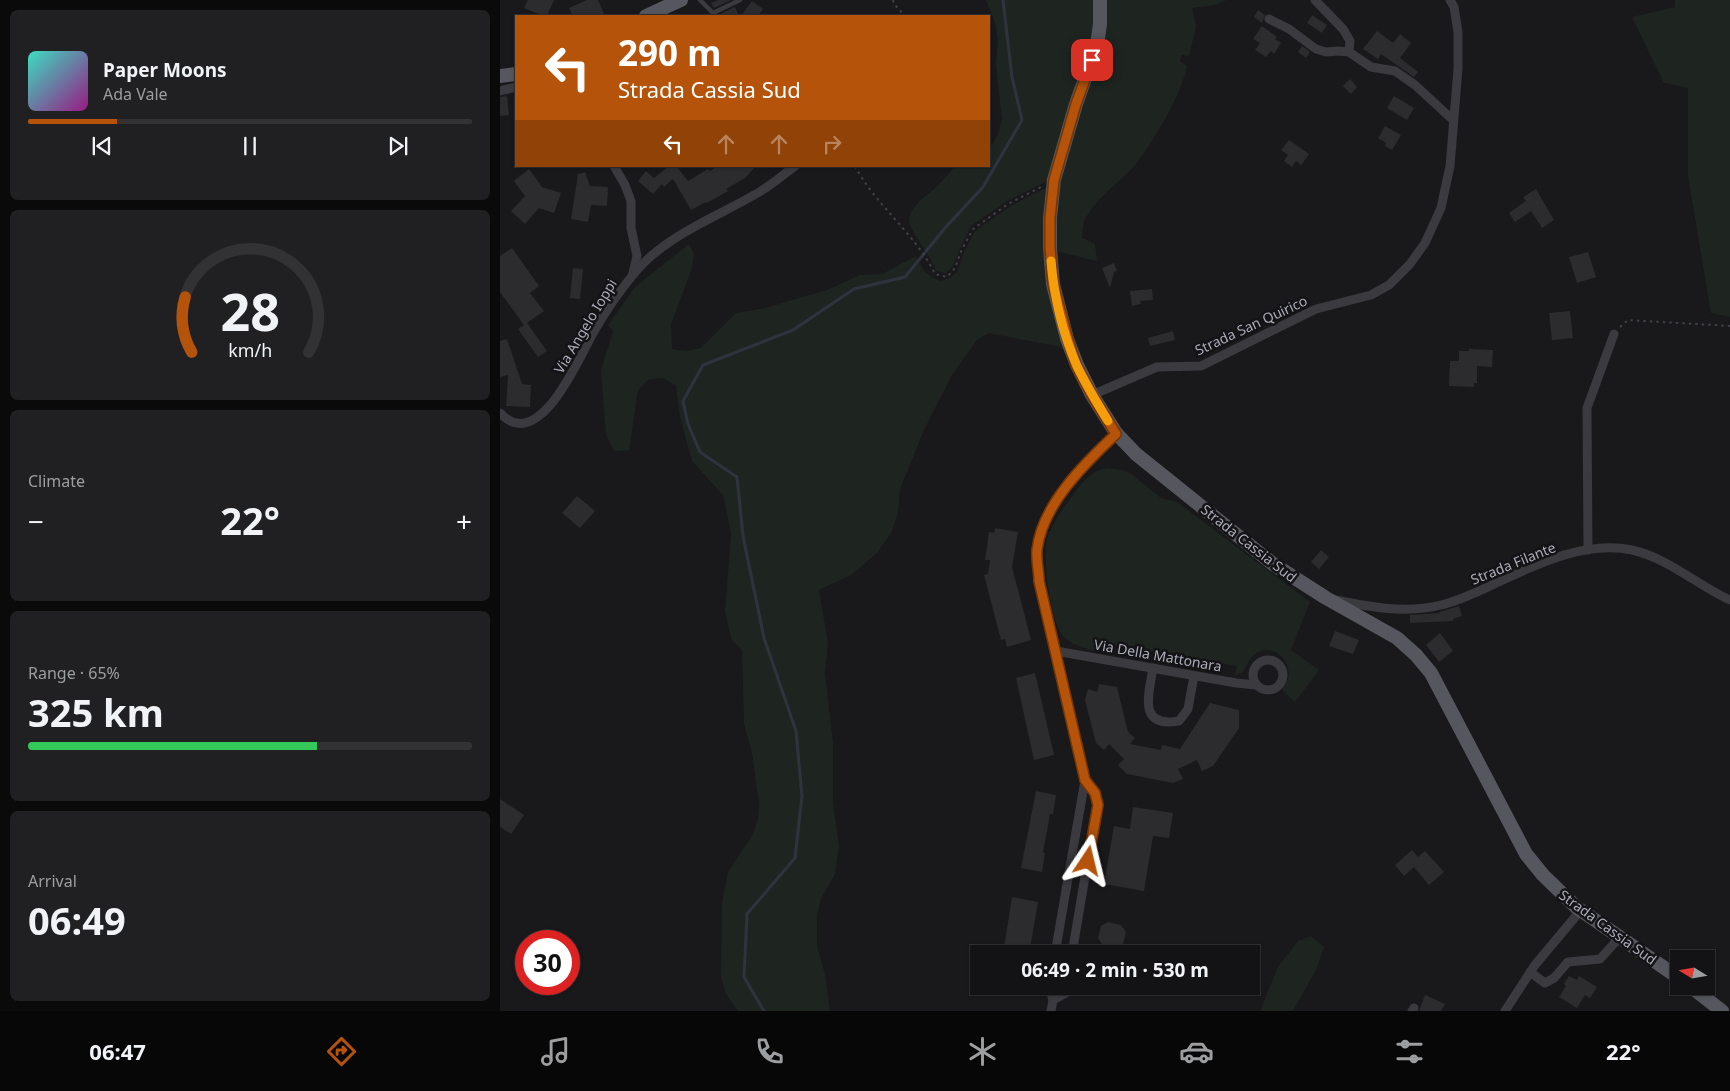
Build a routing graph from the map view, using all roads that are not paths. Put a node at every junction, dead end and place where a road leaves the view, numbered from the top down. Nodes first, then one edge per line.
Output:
1 (681, 0) edge
2 (700, 0) edge
3 (740, 0) edge
4 (1100, 0) edge
5 (1316, 0) edge
6 (1450, 0) edge
7 (648, 15) edge
8 (1269, 19) dead end
9 (1349, 52) junction
10 (515, 74) edge
11 (500, 76) edge
12 (515, 86) edge
13 (500, 91) edge
14 (1454, 120) junction
15 (615, 167) edge
16 (794, 167) edge
17 (632, 276) junction
18 (1614, 334) road end
19 (1092, 395) junction
20 (500, 413) edge
21 (1116, 434) junction
22 (1588, 550) junction
23 (1326, 598) junction
24 (1730, 600) edge
25 (1056, 651) junction
26 (1153, 668) junction
27 (1194, 676) junction
28 (1256, 685) dead end
29 (1085, 780) junction
30 (1581, 910) junction
31 (1620, 937) junction
32 (1057, 945) edge
33 (1074, 945) edge
34 (1530, 972) junction
35 (1670, 972) edge
36 (1052, 995) edge
37 (1062, 995) edge
38 (1702, 995) edge
39 (1053, 1000) junction
40 (1051, 1011) edge
41 (1505, 1011) edge
42 (1722, 1011) edge

1 - 7 main road
2 - 3 lane
4 - 19 main road, Strada Cassia Sud
5 - 9 street
6 - 14 street, Strada San Quirico
8 - 9 street
9 - 14 street
10 - 11 main road
12 - 13 street
14 - 19 street, Strada San Quirico
15 - 17 street
16 - 17 street, Via Angelo Ioppi
17 - 20 street, Via Angelo Ioppi
18 - 22 street
19 - 21 main road, Strada Cassia Sud
21 - 23 main road, Strada Cassia Sud
21 - 25 street
22 - 23 street, Strada Filante
22 - 24 street, Strada Filante
23 - 30 main road, Strada Cassia Sud
25 - 26 street, Via Della Mattonara
25 - 29 street
26 - 27 street, Via Della Mattonara
26 - 27 street
27 - 28 street, Via Della Mattonara
29 - 32 street
29 - 33 street
30 - 31 main road, Strada Cassia Sud
30 - 34 street
31 - 34 street
31 - 35 main road, Strada Cassia Sud
34 - 41 street
36 - 39 street
37 - 39 street
38 - 42 main road
39 - 40 street

